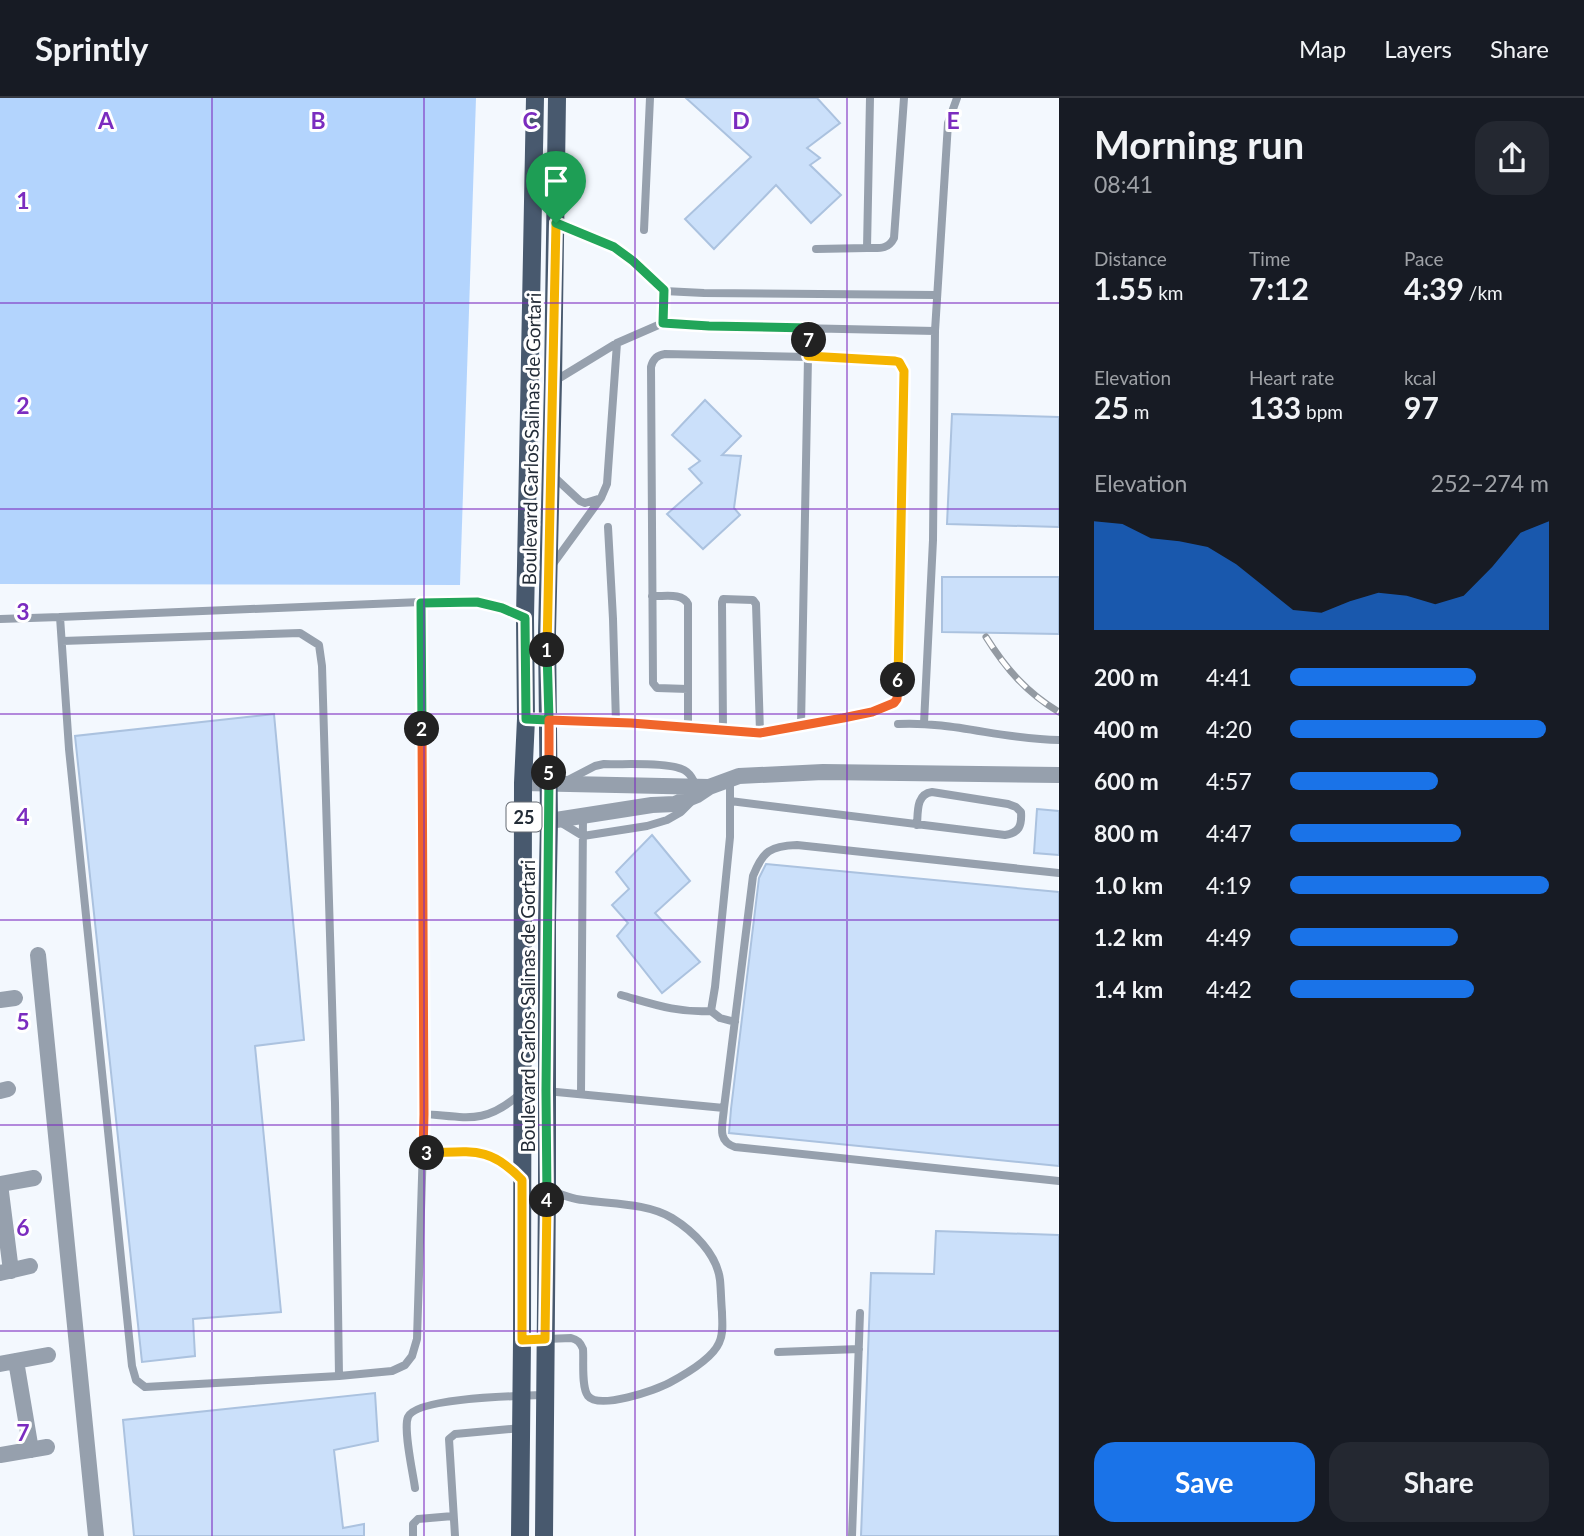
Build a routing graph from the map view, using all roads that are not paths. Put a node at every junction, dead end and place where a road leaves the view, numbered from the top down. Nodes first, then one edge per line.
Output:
1 (535, 98) edge
2 (557, 98) edge
3 (650, 98) edge
4 (870, 98) edge
5 (905, 98) edge
6 (957, 98) edge
7 (556, 223) junction
8 (644, 230) dead end
9 (867, 248) junction
10 (816, 249) dead end
11 (664, 290) junction
12 (936, 295) junction
13 (663, 323) junction
14 (810, 328) junction
15 (935, 331) junction
16 (617, 343) junction
17 (808, 356) junction
18 (554, 382) junction
19 (551, 474) junction
20 (601, 498) junction
21 (608, 527) dead end
22 (549, 568) junction
23 (652, 597) junction
24 (421, 603) junction
25 (61, 617) junction
26 (525, 618) junction
27 (0, 620) edge
28 (62, 641) junction
29 (688, 689) junction
30 (526, 719) junction
31 (549, 720) junction
32 (616, 723) junction
33 (924, 723) junction
34 (898, 724) dead end
35 (801, 726) junction
36 (688, 728) junction
37 (723, 730) junction
38 (760, 733) junction
39 (1059, 740) edge
40 (595, 766) junction
41 (1059, 775) edge
42 (730, 778) junction
43 (523, 783) junction
44 (556, 783) junction
45 (596, 783) junction
46 (626, 784) junction
47 (701, 789) junction
48 (730, 801) junction
49 (627, 810) junction
50 (583, 816) junction
51 (554, 821) junction
52 (524, 825) junction
53 (917, 825) junction
54 (583, 836) junction
55 (1059, 873) edge
56 (38, 955) dead end
57 (621, 995) dead end
58 (711, 1011) junction
59 (735, 1022) junction
60 (546, 1091) junction
61 (522, 1092) junction
62 (581, 1094) junction
63 (724, 1108) junction
64 (424, 1114) junction
65 (423, 1153) junction
66 (34, 1178) dead end
67 (522, 1180) junction
68 (1059, 1181) edge
69 (547, 1189) junction
70 (30, 1266) dead end
71 (6, 1272) edge
72 (860, 1313) dead end
73 (545, 1339) junction
74 (522, 1340) junction
75 (859, 1349) junction
76 (778, 1352) dead end
77 (48, 1355) dead end
78 (8, 1363) edge
79 (339, 1376) junction
80 (545, 1395) junction
81 (521, 1396) junction
82 (521, 1428) junction
83 (47, 1447) dead end
84 (31, 1450) junction
85 (0, 1455) edge
86 (415, 1488) dead end
87 (453, 1516) junction
88 (96, 1536) edge
89 (413, 1536) edge
90 (455, 1536) edge
91 (520, 1536) edge
92 (544, 1536) edge
93 (852, 1536) edge

1 - 26 main road, Boulevard Carlos Salinas de Gortari / 25
2 - 7 main road, Boulevard Carlos Salinas de Gortari / 25
3 - 8 lane
4 - 9 lane
5 - 9 lane
6 - 12 lane
7 - 11 lane
7 - 18 main road, Boulevard Carlos Salinas de Gortari / 25
9 - 10 lane
11 - 12 lane
11 - 13 lane
12 - 15 lane
13 - 14 lane
13 - 16 lane
14 - 15 lane
14 - 17 lane
15 - 33 lane
16 - 18 lane
16 - 20 lane
17 - 23 lane
17 - 35 lane
17 - 35 lane
18 - 19 main road, Boulevard Carlos Salinas de Gortari / 25
19 - 20 lane
19 - 22 main road, Boulevard Carlos Salinas de Gortari / 25
20 - 22 lane
21 - 32 lane
22 - 31 main road, Boulevard Carlos Salinas de Gortari / 25
23 - 29 lane
23 - 29 lane
24 - 25 lane
24 - 26 lane
24 - 64 lane
25 - 27 lane
25 - 28 lane
26 - 30 main road, Boulevard Carlos Salinas de Gortari / 25
28 - 79 lane
28 - 79 lane
29 - 36 lane
30 - 31 lane
30 - 43 main road, Boulevard Carlos Salinas de Gortari / 25
31 - 32 lane
31 - 44 main road, Boulevard Carlos Salinas de Gortari / 25
32 - 36 lane
33 - 34 lane
33 - 39 lane
35 - 38 lane
36 - 37 lane
37 - 38 lane
37 - 38 lane
40 - 44 lane
40 - 45 lane
40 - 47 lane
41 - 42 street
42 - 47 street
42 - 48 lane
43 - 44 street
43 - 52 main road, Boulevard Carlos Salinas de Gortari / 25
44 - 45 street
44 - 51 main road, Boulevard Carlos Salinas de Gortari / 25
45 - 46 street
46 - 47 street
46 - 49 street
47 - 49 street
47 - 54 lane
48 - 53 lane
48 - 58 lane
49 - 50 street
50 - 51 street
50 - 54 lane
51 - 52 street
51 - 54 lane
51 - 60 main road, Boulevard Carlos Salinas de Gortari / 25
52 - 61 main road, Boulevard Carlos Salinas de Gortari / 25
53 - 53 lane
54 - 62 lane
55 - 59 lane
56 - 88 street
57 - 58 lane
58 - 59 lane
59 - 63 lane
60 - 62 lane
60 - 69 main road, Boulevard Carlos Salinas de Gortari / 25
61 - 64 lane
61 - 67 main road, Boulevard Carlos Salinas de Gortari / 25
62 - 63 lane
63 - 68 lane
64 - 65 lane
65 - 67 lane
65 - 79 lane
66 - 71 street
67 - 74 main road, Boulevard Carlos Salinas de Gortari / 25
69 - 73 main road, Boulevard Carlos Salinas de Gortari / 25
69 - 73 lane
70 - 71 street
72 - 75 lane
73 - 74 lane
73 - 80 main road, Boulevard Carlos Salinas de Gortari / 25
74 - 81 main road, Boulevard Carlos Salinas de Gortari / 25
75 - 76 lane
75 - 93 lane
77 - 78 street
78 - 84 street
80 - 81 lane
80 - 92 main road, Boulevard Carlos Salinas de Gortari / 25
81 - 82 main road, Boulevard Carlos Salinas de Gortari / 25
81 - 86 lane
82 - 87 lane
82 - 91 main road, Boulevard Carlos Salinas de Gortari / 25
83 - 84 street
84 - 85 street
87 - 89 lane
87 - 90 lane

